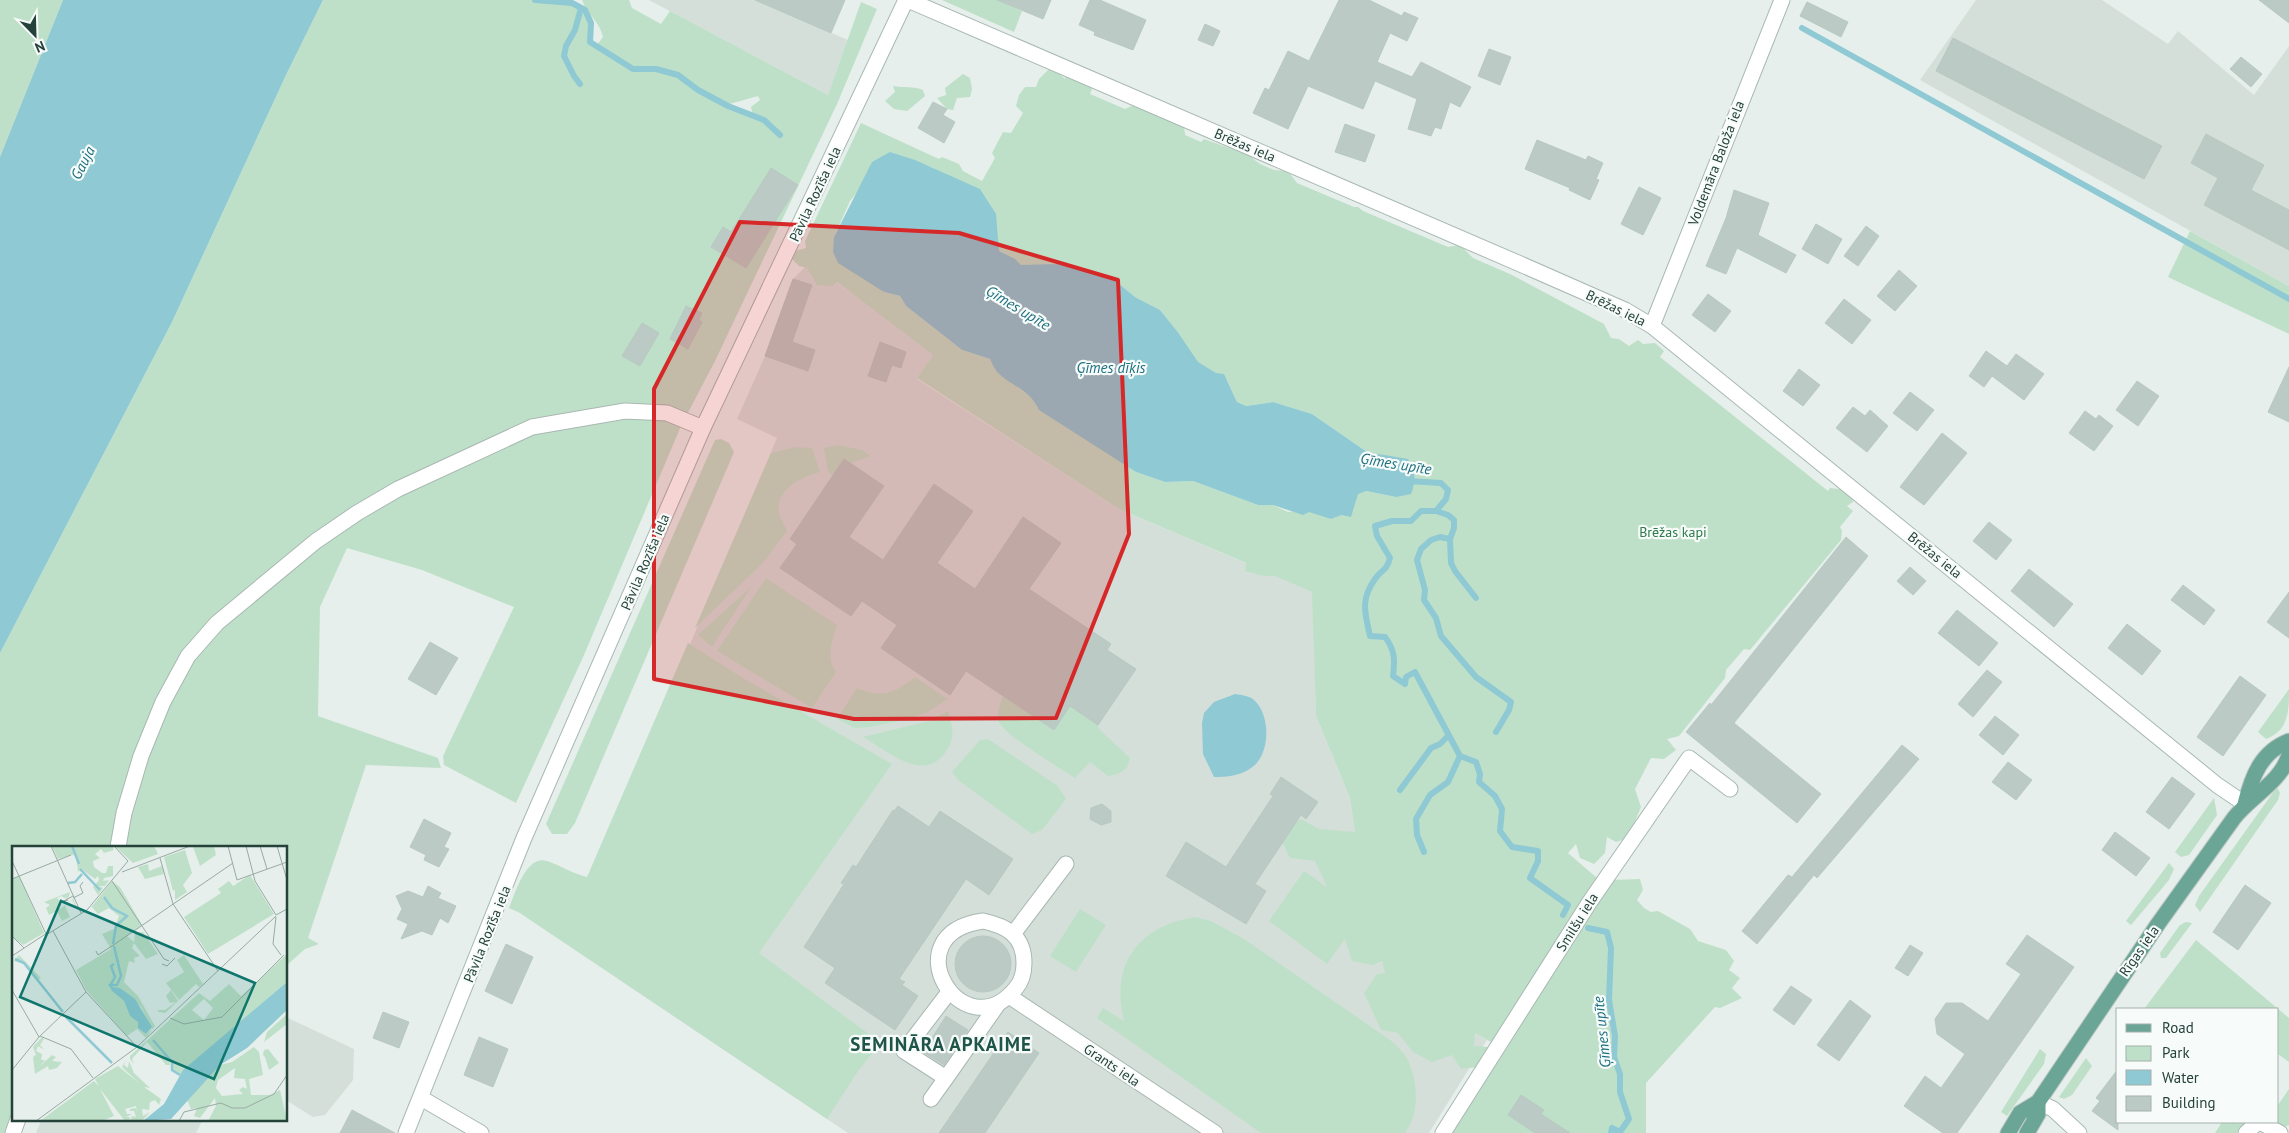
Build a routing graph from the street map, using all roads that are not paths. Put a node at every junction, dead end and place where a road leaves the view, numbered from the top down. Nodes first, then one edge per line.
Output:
1 (907, 0) edge
2 (1782, 0) edge
3 (1652, 326) junction
4 (703, 428) junction
5 (2289, 740) edge
6 (2289, 755) edge
7 (1730, 788) dead end
8 (2245, 804) junction
9 (118, 846) edge
10 (1066, 864) dead end
11 (1013, 934) junction
12 (949, 992) junction
13 (1003, 1000) junction
14 (946, 1078) junction
15 (421, 1098) junction
16 (931, 1099) dead end
17 (2038, 1102) junction
18 (18, 1120) edge
19 (2258, 1123) edge
20 (2261, 1123) edge
21 (13, 1133) edge
22 (406, 1133) edge
23 (481, 1133) edge
24 (1215, 1133) edge
25 (1443, 1133) edge
26 (2008, 1133) edge
27 (2027, 1133) edge
28 (2080, 1133) edge
29 (2246, 1133) edge
30 (2280, 1133) edge

1 - 3 street, Brēžas iela
1 - 4 street, Pāvila Rozīša iela
2 - 3 street, Voldemāra Baloža iela
3 - 8 street, Brēžas iela
4 - 9 street
4 - 15 street, Pāvila Rozīša iela
5 - 8 main road, Rīgas iela
6 - 8 main road, Rīgas iela
7 - 25 street, Smilšu iela
8 - 17 main road, Rīgas iela
10 - 11 street
11 - 12 street
11 - 13 street
12 - 13 street
12 - 14 street
13 - 14 street
13 - 24 street, Grants iela
14 - 16 street
15 - 22 street, Pāvila Rozīša iela
15 - 23 street
17 - 26 main road, Rīgas iela
17 - 27 main road, Rīgas iela
17 - 28 street
18 - 21 street
19 - 29 street
20 - 30 street

